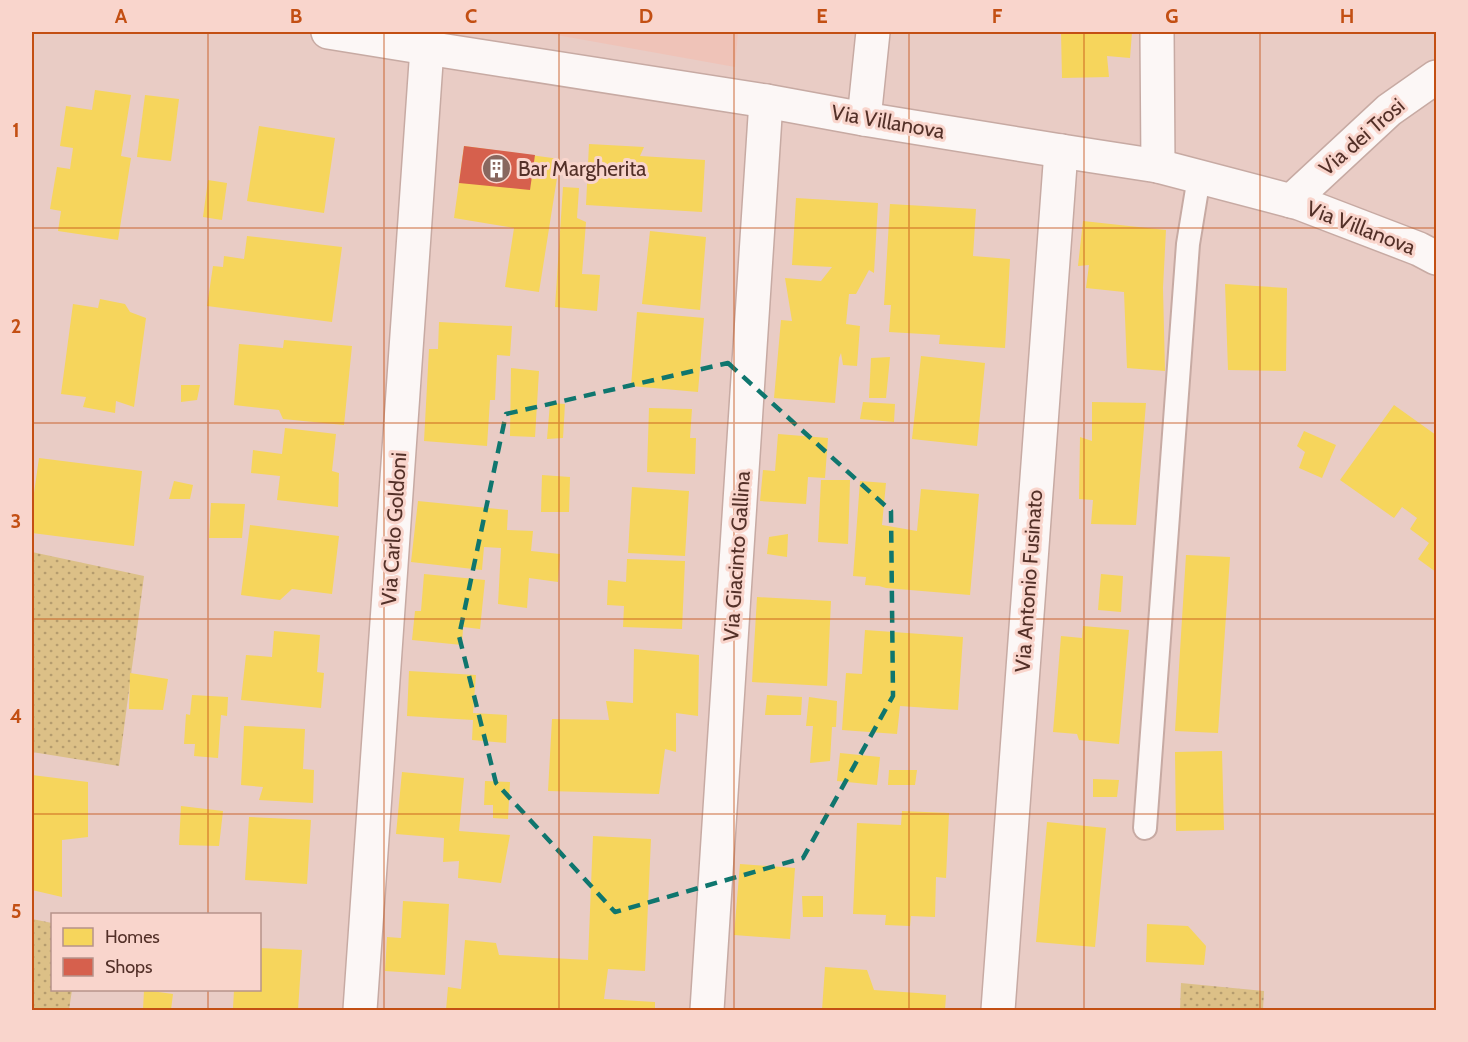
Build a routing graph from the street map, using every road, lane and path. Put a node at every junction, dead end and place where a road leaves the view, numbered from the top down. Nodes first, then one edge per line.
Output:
1 (328, 32) edge
2 (873, 32) edge
3 (1157, 32) edge
4 (428, 48) junction
5 (1437, 77) edge
6 (766, 101) junction
7 (864, 119) junction
8 (1061, 151) junction
9 (1158, 166) junction
10 (1199, 177) junction
11 (1291, 201) junction
12 (1437, 258) edge
13 (1145, 828) dead end
14 (360, 1011) edge
15 (707, 1011) edge
16 (998, 1011) edge

1 - 4 street, Via Villanova
2 - 7 street
3 - 9 street
4 - 6 street, Via Villanova
4 - 14 street, Via Carlo Goldoni
5 - 11 street, Via dei Trosi
6 - 7 street, Via Villanova
6 - 15 street, Via Giacinto Gallina
7 - 8 street, Via Villanova
8 - 9 street, Via Villanova
8 - 16 street, Via Antonio Fusinato
9 - 10 street, Via Villanova
10 - 11 street, Via Villanova
10 - 13 lane
11 - 12 street, Via Villanova

